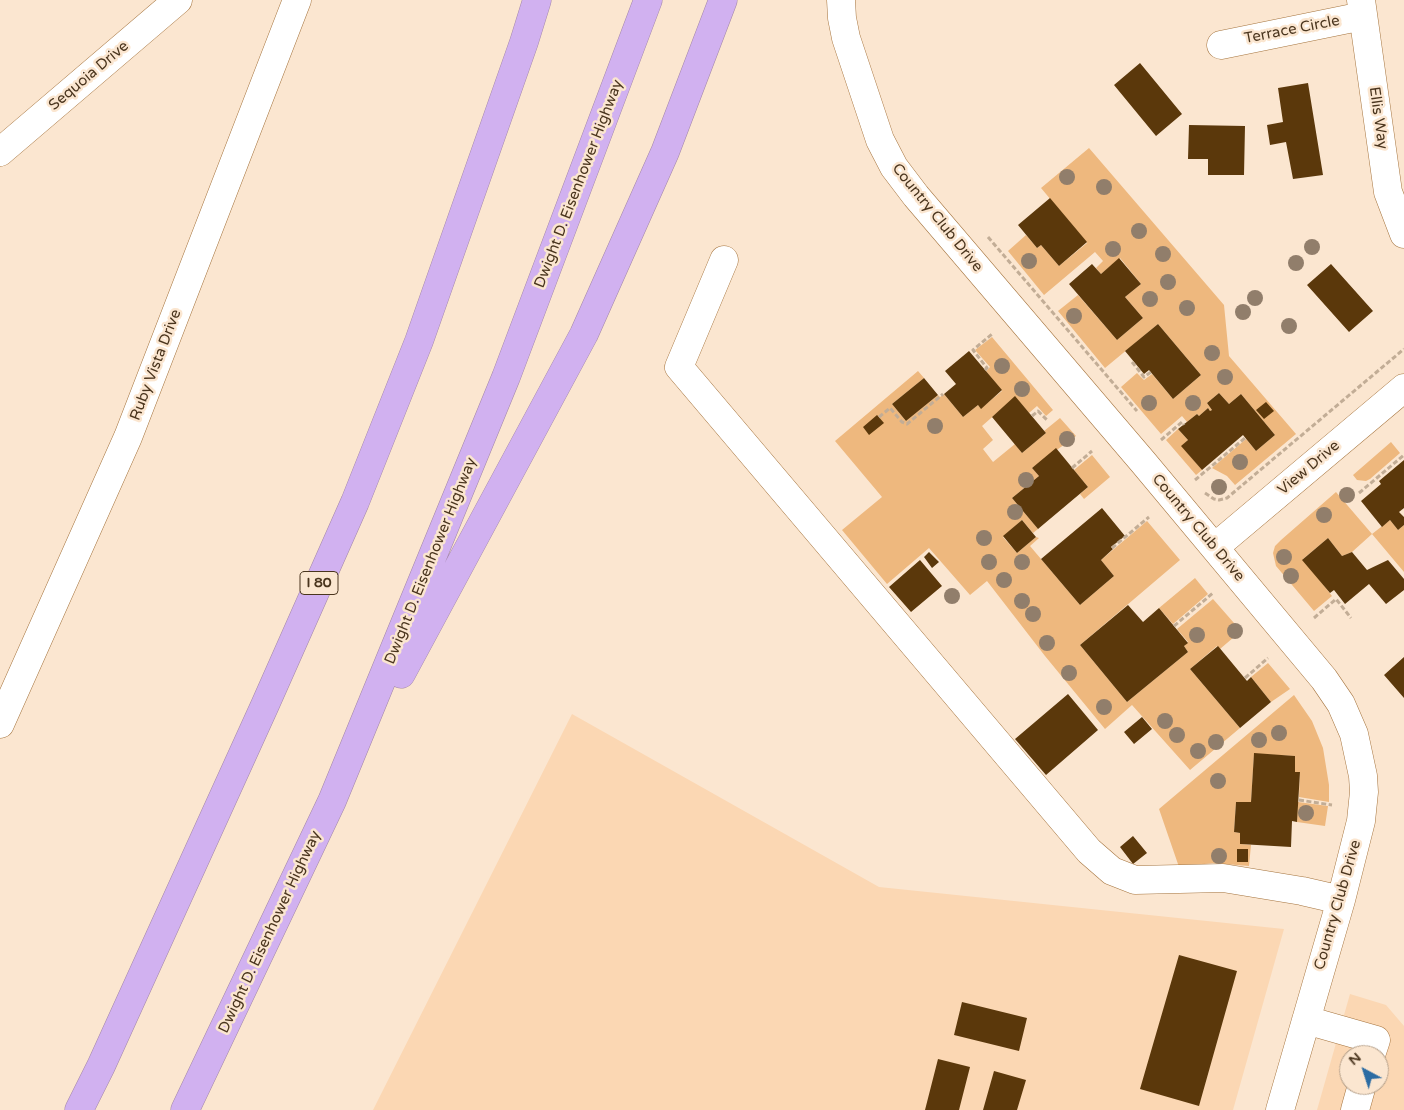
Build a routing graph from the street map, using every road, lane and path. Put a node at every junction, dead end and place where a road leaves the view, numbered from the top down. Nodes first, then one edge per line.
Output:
1 (178, 0) edge
2 (535, 0) edge
3 (648, 0) edge
4 (722, 0) edge
5 (841, 0) edge
6 (290, 2) edge
7 (1362, 8) edge
8 (1220, 45) dead end
9 (0, 152) edge
10 (1404, 234) edge
11 (988, 237) dead end
12 (724, 260) dead end
13 (992, 334) dead end
14 (1404, 349) edge
15 (1132, 362) dead end
16 (985, 370) dead end
17 (1150, 372) dead end
18 (1404, 388) edge
19 (943, 394) dead end
20 (1032, 416) dead end
21 (879, 417) dead end
22 (1143, 418) dead end
23 (1048, 422) dead end
24 (1184, 425) dead end
25 (1155, 433) dead end
26 (1245, 438) dead end
27 (1161, 440) junction
28 (1167, 447) dead end
29 (1092, 451) dead end
30 (1404, 455) edge
31 (1072, 468) dead end
32 (1189, 474) dead end
33 (1195, 480) junction
34 (1199, 485) dead end
35 (1204, 490) dead end
36 (1358, 493) dead end
37 (1149, 517) dead end
38 (1215, 547) junction
39 (1112, 548) dead end
40 (1213, 593) dead end
41 (1314, 618) dead end
42 (1351, 618) dead end
43 (1174, 626) dead end
44 (1268, 658) dead end
45 (1244, 678) dead end
46 (0, 724) edge
47 (1299, 800) dead end
48 (332, 801) junction
49 (1332, 805) dead end
50 (1341, 900) junction
51 (1306, 1020) junction
52 (1374, 1045) edge
53 (1359, 1095) edge
54 (79, 1110) edge
55 (185, 1110) edge
56 (1280, 1110) edge
57 (1355, 1110) edge

1 - 9 street, Sequoia Drive
2 - 54 highway, I 80
3 - 48 highway, Dwight D. Eisenhower Highway
4 - 48 highway
5 - 38 street, Country Club Drive
6 - 46 street, Ruby Vista Drive
7 - 8 street, Terrace Circle
7 - 10 street, Ellis Way
11 - 22 path
12 - 50 street
13 - 16 path
14 - 35 path
15 - 17 path
18 - 38 street, View Drive
19 - 21 path
20 - 23 path
24 - 27 path
25 - 27 path
26 - 33 path
27 - 28 path
29 - 31 path
30 - 36 path
32 - 33 path
33 - 34 path
37 - 39 path
38 - 50 street, Country Club Drive
40 - 43 path
41 - 42 path
44 - 45 path
47 - 49 path
48 - 55 highway, Dwight D. Eisenhower Highway
50 - 51 street, Country Club Drive
51 - 52 street
51 - 56 street, Country Club Drive
53 - 57 street

